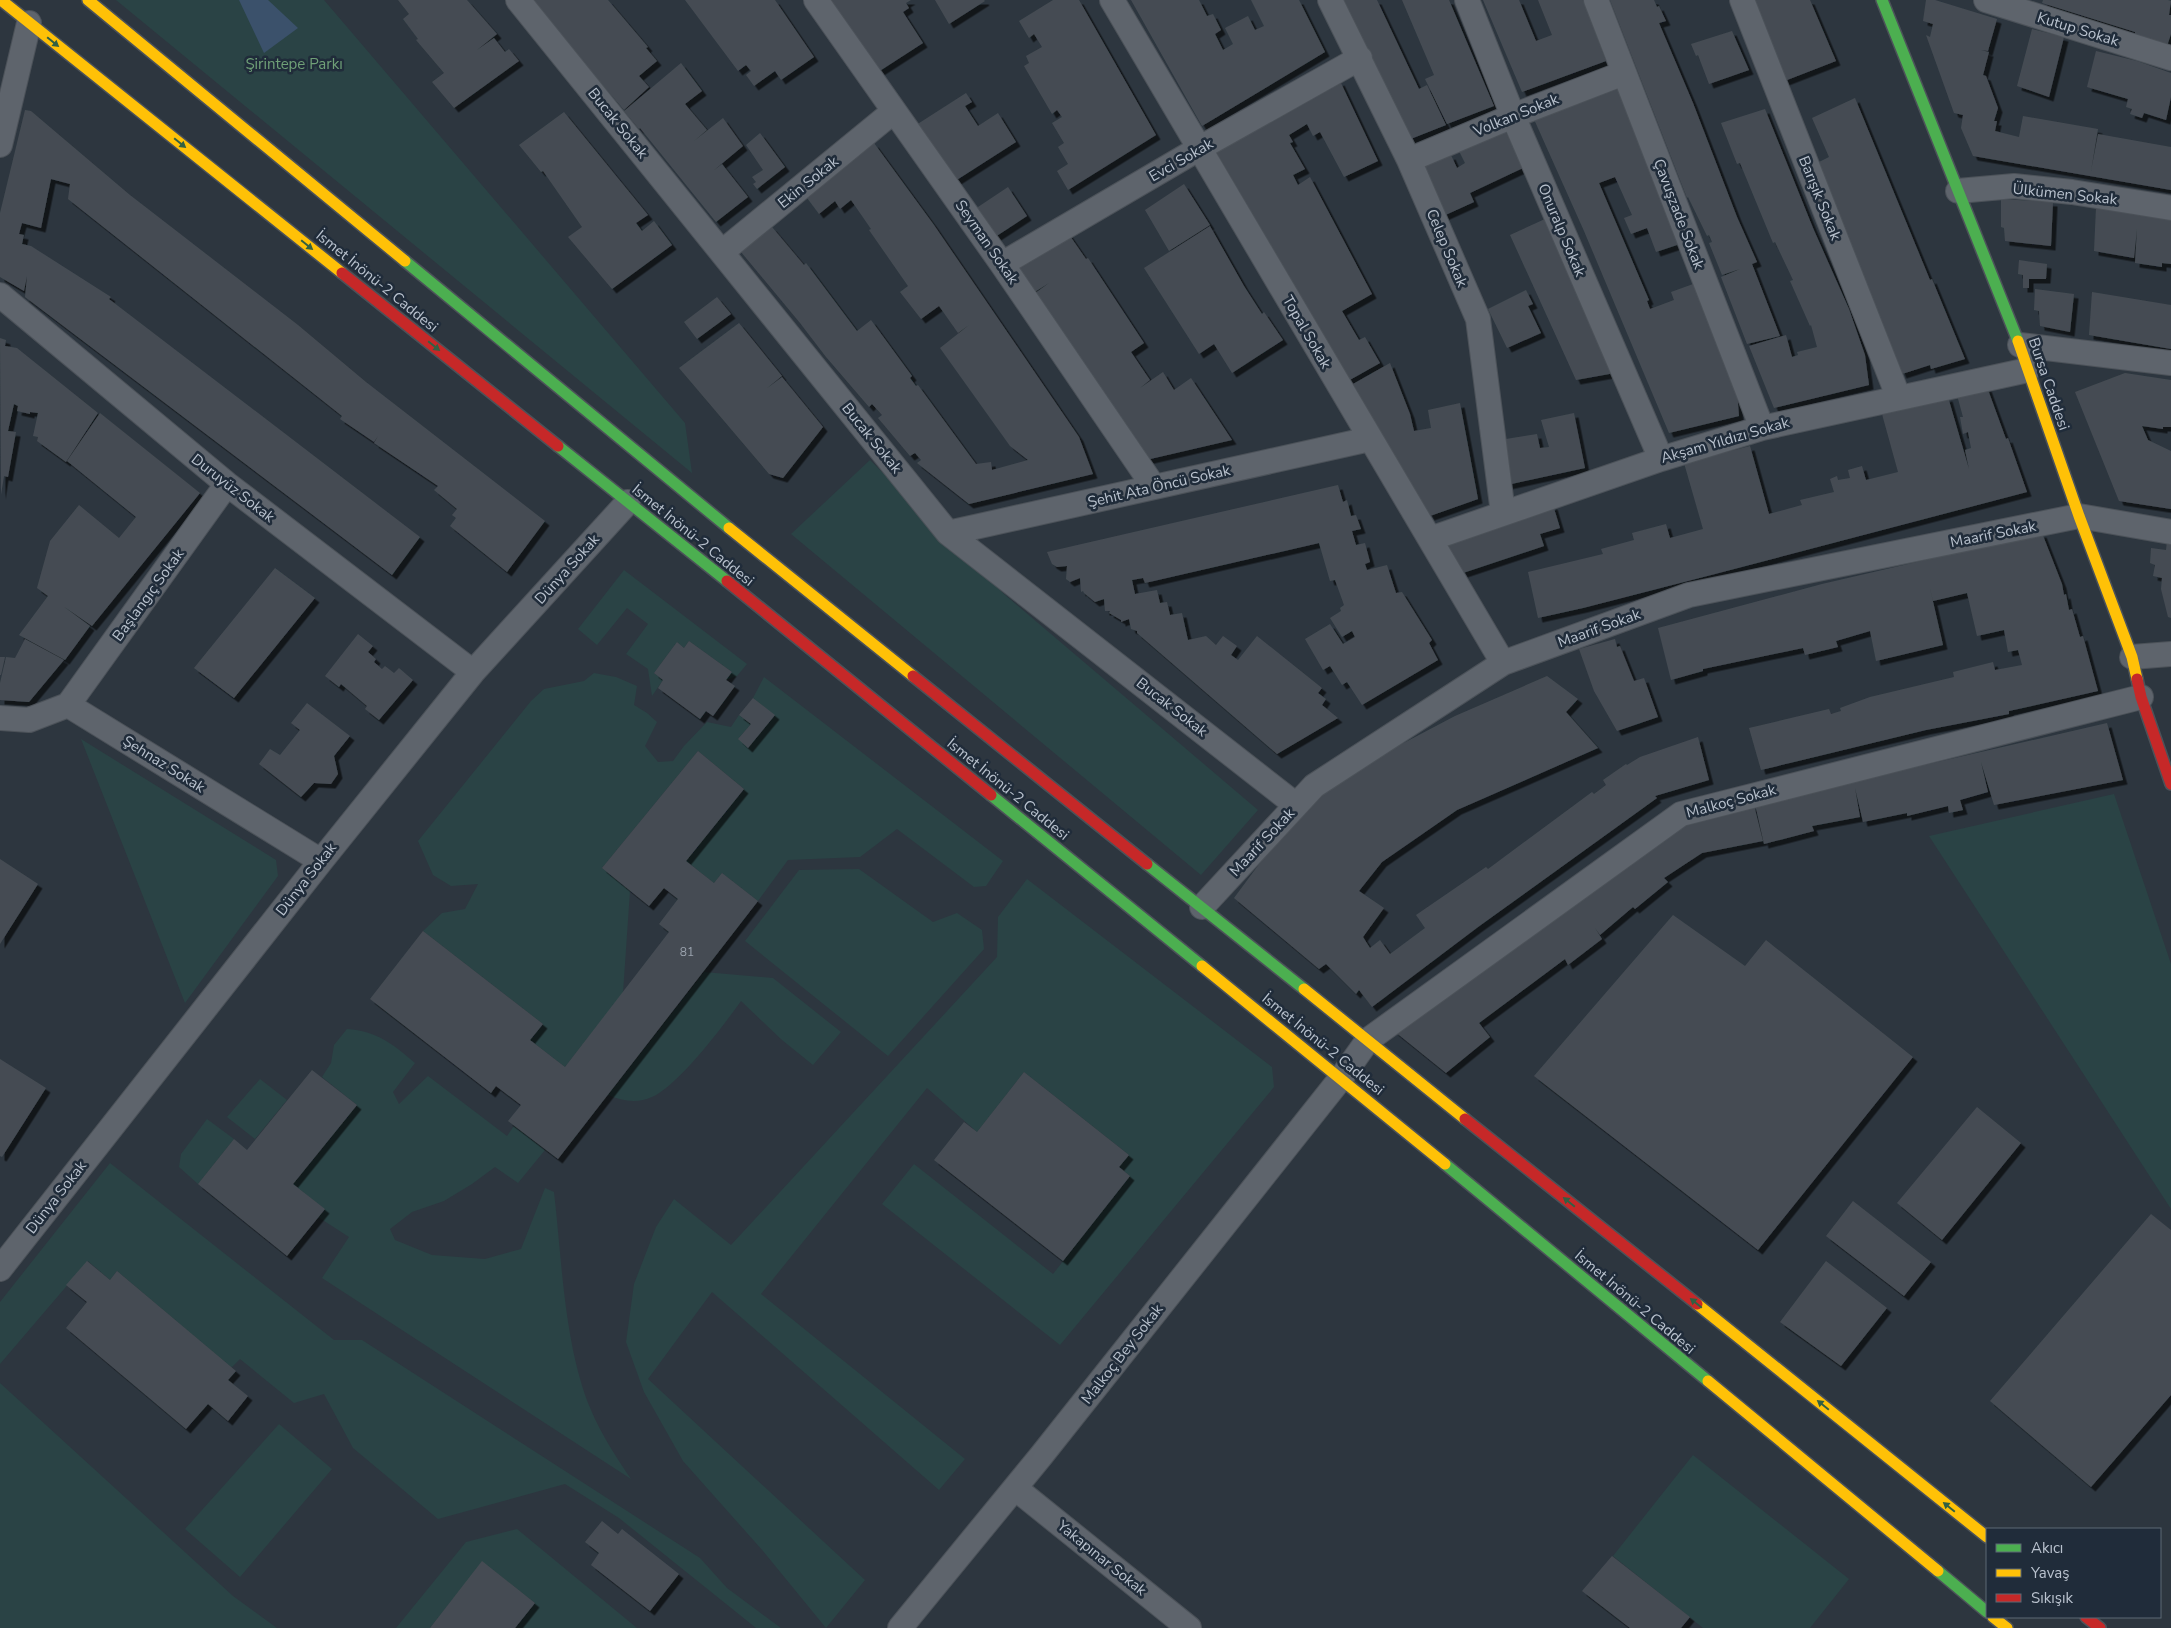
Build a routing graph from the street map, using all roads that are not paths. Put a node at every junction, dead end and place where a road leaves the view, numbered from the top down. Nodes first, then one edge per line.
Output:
1 (1, 0) edge
2 (88, 0) edge
3 (518, 0) edge
4 (816, 0) edge
5 (1112, 0) edge
6 (1330, 0) edge
7 (1467, 0) edge
8 (1596, 0) edge
9 (1742, 0) edge
10 (1882, 0) edge
11 (1986, 0) edge
12 (30, 23) junction
13 (1360, 58) junction
14 (2171, 58) edge
15 (1624, 73) junction
16 (894, 111) junction
17 (1513, 116) junction
18 (0, 144) edge
19 (1200, 148) junction
20 (1409, 160) junction
21 (1958, 191) junction
22 (2171, 208) edge
23 (722, 252) junction
24 (1002, 264) junction
25 (0, 295) edge
26 (2020, 345) junction
27 (2171, 363) edge
28 (2028, 370) junction
29 (1898, 396) junction
30 (1762, 428) junction
31 (1370, 439) junction
32 (1661, 459) junction
33 (227, 484) junction
34 (1154, 487) junction
35 (628, 502) junction
36 (1503, 513) junction
37 (2079, 516) junction
38 (2171, 532) edge
39 (948, 533) junction
40 (1430, 539) junction
41 (2171, 654) edge
42 (2132, 657) junction
43 (1503, 664) junction
44 (473, 672) junction
45 (2142, 696) junction
46 (68, 705) junction
47 (0, 718) edge
48 (2171, 784) edge
49 (1296, 805) junction
50 (320, 861) junction
51 (1202, 907) junction
52 (1368, 1040) junction
53 (1341, 1078) junction
54 (0, 1269) edge
55 (1015, 1488) junction
56 (1986, 1536) edge
57 (1986, 1611) edge
58 (1994, 1618) edge
59 (2087, 1618) edge
60 (900, 1628) edge
61 (1188, 1628) edge
62 (2006, 1628) edge
63 (2100, 1628) edge

1 - 12 main road, İsmet İnönü-2 Caddesi
2 - 51 main road, İsmet İnönü-2 Caddesi
3 - 23 street, Bucak Sokak
4 - 16 street, Seyman Sokak
5 - 19 street, Topal Sokak
6 - 13 street, Celep Sokak
7 - 17 street, Onuralp Sokak
8 - 15 street, Çavuşzade Sokak
9 - 29 street, Barışık Sokak
10 - 21 main road, Bursa Caddesi
11 - 14 street, Kutup Sokak
12 - 18 street
12 -> 35 main road, İsmet İnönü-2 Caddesi
13 - 19 street, Evci Sokak
13 - 20 street, Celep Sokak
15 - 17 street, Volkan Sokak
15 - 30 street, Çavuşzade Sokak
16 - 23 street, Ekin Sokak
16 - 24 street, Seyman Sokak
17 - 20 street, Volkan Sokak
17 - 32 street, Onuralp Sokak
19 - 24 street, Evci Sokak
19 - 31 street, Topal Sokak
20 - 36 street, Celep Sokak
21 - 22 street, Ülkümen Sokak
21 - 26 main road, Bursa Caddesi
23 - 39 street, Bucak Sokak
24 - 34 street, Seyman Sokak
25 - 33 street, Duruyüz Sokak
26 - 27 street
26 - 28 main road, Bursa Caddesi
28 - 29 street, Akşam Yıldızı Sokak
28 - 37 main road, Bursa Caddesi
29 - 30 street, Akşam Yıldızı Sokak
30 - 32 street, Akşam Yıldızı Sokak
31 - 34 street, Şehit Ata Öncü Sokak
31 - 40 street, Topal Sokak
32 - 36 street, Akşam Yıldızı Sokak
33 - 44 street, Duruyüz Sokak
33 - 46 street, Başlangıç Sokak
34 - 39 street, Şehit Ata Öncü Sokak
35 - 44 street, Dünya Sokak
35 - 53 main road, İsmet İnönü-2 Caddesi
36 - 40 street, Akşam Yıldızı Sokak
37 - 38 street
37 - 42 main road, Bursa Caddesi
37 - 43 street, Maarif Sokak
39 - 49 street, Bucak Sokak
40 - 43 street, Topal Sokak
41 - 42 street
42 - 45 main road, Bursa Caddesi
43 - 49 street, Maarif Sokak
44 - 50 street, Dünya Sokak
45 - 48 main road, Bursa Caddesi
45 - 52 street, Malkoç Sokak
46 - 47 street
46 - 50 street, Şehnaz Sokak
49 - 51 street, Maarif Sokak
50 - 54 street, Dünya Sokak
51 - 52 main road, İsmet İnönü-2 Caddesi
52 - 53 street, Malkoç Sokak
56 -> 52 main road, İsmet İnönü-2 Caddesi
53 - 55 street, Malkoç Bey Sokak
53 - 57 main road, İsmet İnönü-2 Caddesi
55 - 60 street, Malkoç Bey Sokak
55 - 61 street, Yakapınar Sokak
58 - 62 main road
59 - 63 main road

